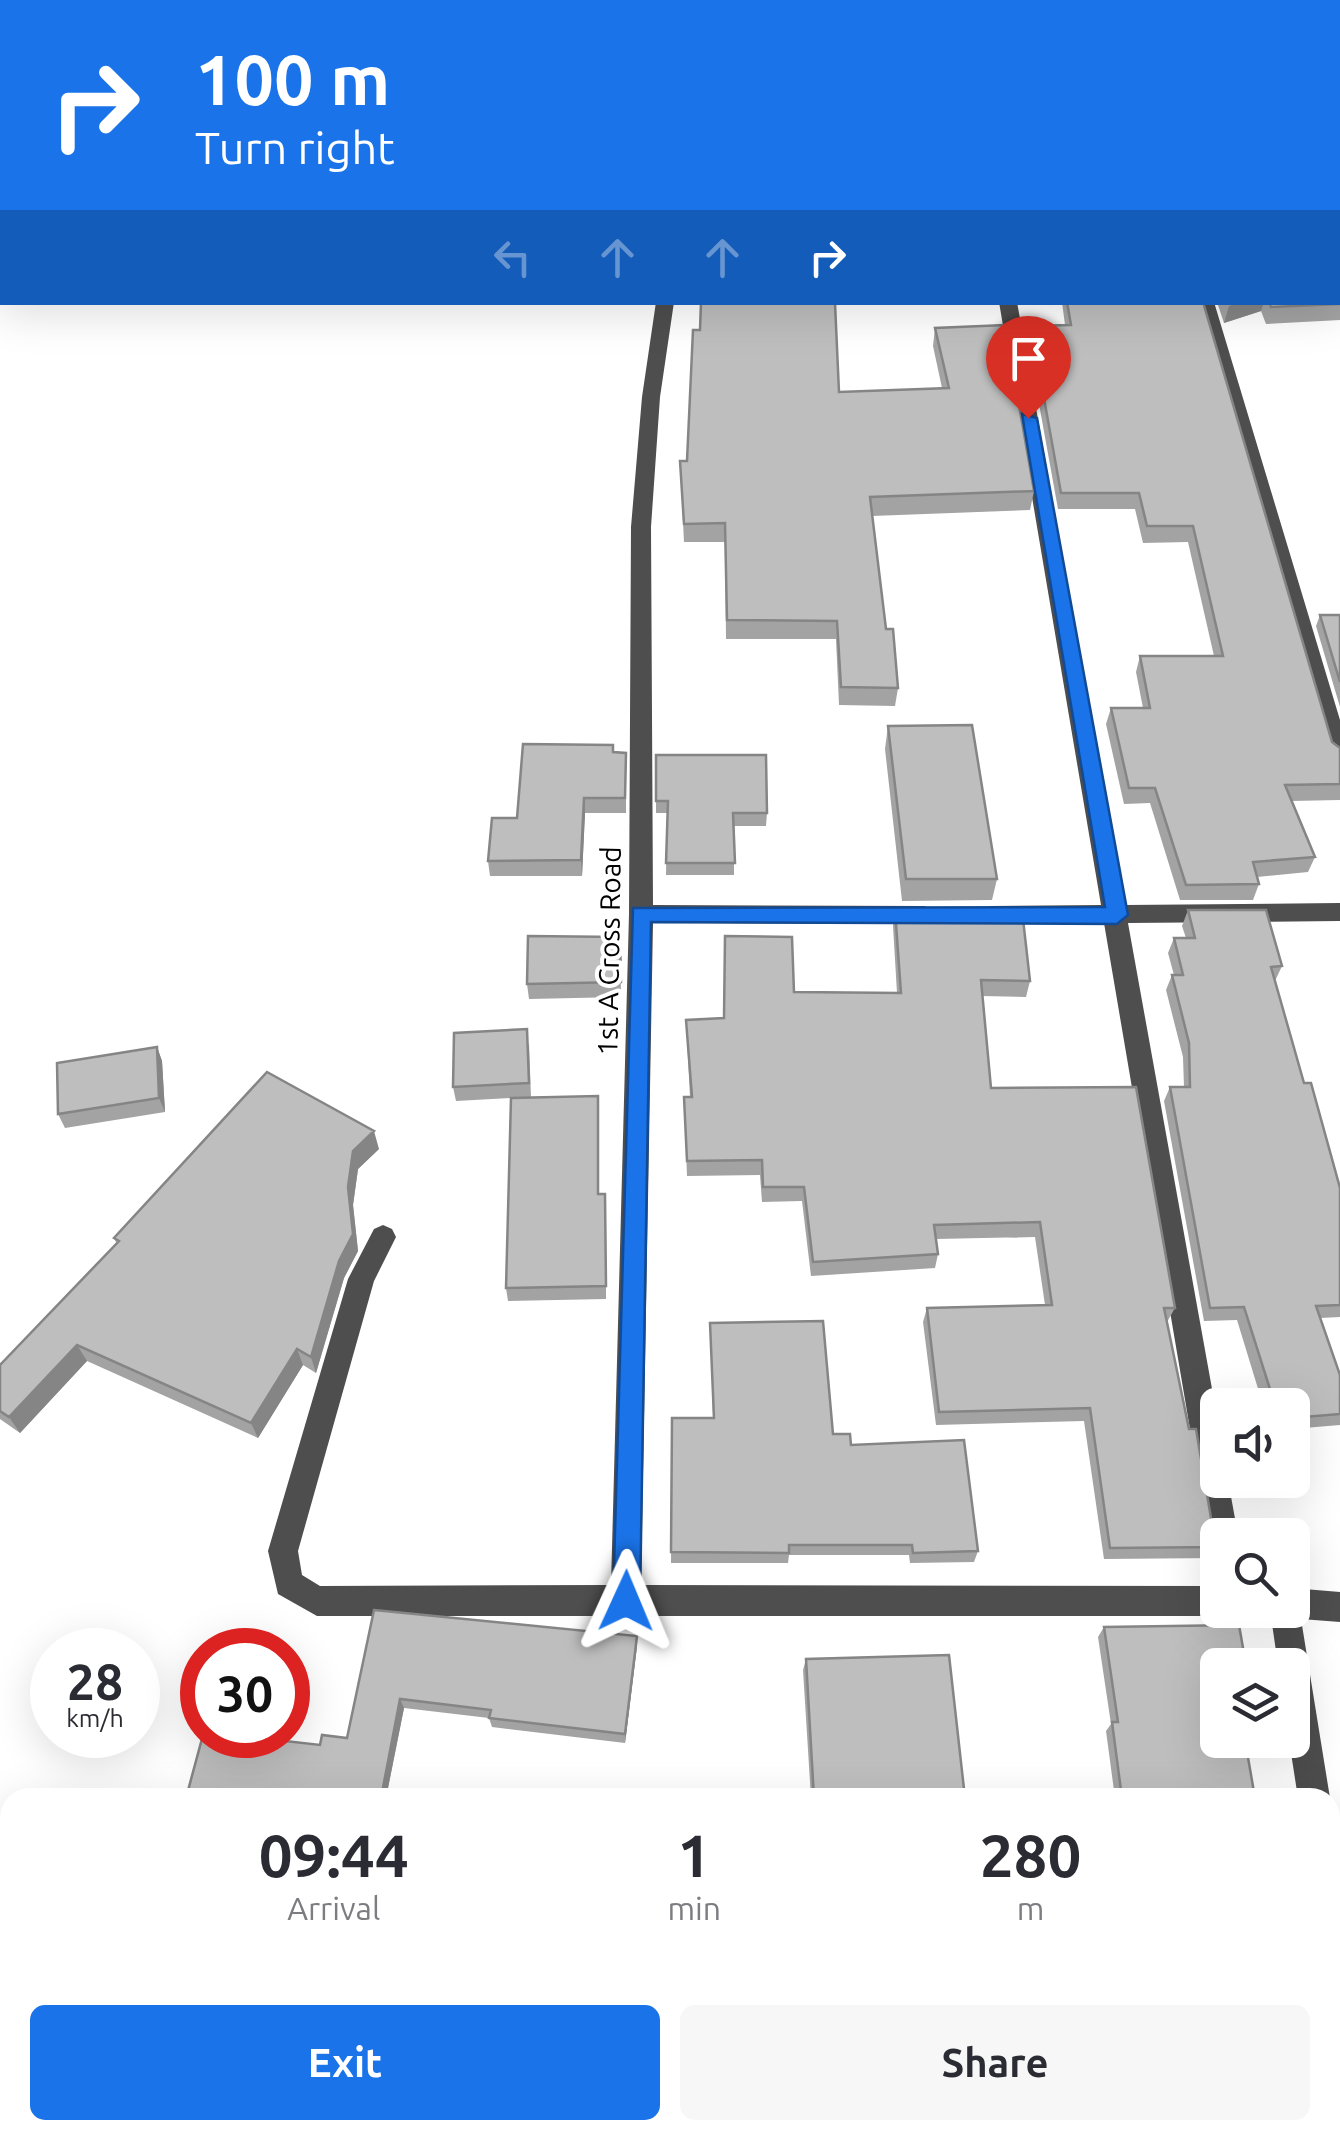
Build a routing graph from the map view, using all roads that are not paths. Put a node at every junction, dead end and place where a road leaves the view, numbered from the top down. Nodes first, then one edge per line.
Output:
1 (664, 305) edge
2 (1009, 305) edge
3 (1206, 305) edge
4 (1340, 757) edge
5 (1340, 912) edge
6 (641, 914) junction
7 (1117, 915) junction
8 (383, 1236) dead end
9 (1219, 1518) edge
10 (626, 1601) junction
11 (1200, 1601) edge
12 (1310, 1604) edge
13 (1340, 1607) edge
14 (1288, 1628) edge
15 (1312, 1788) edge

1 - 6 street, 1st A Cross Road
2 - 7 street
3 - 4 street
5 - 7 street
6 - 7 street
6 - 10 street, 1st A Cross Road
7 - 9 street
8 - 10 street
10 - 11 street
12 - 13 street
14 - 15 street

